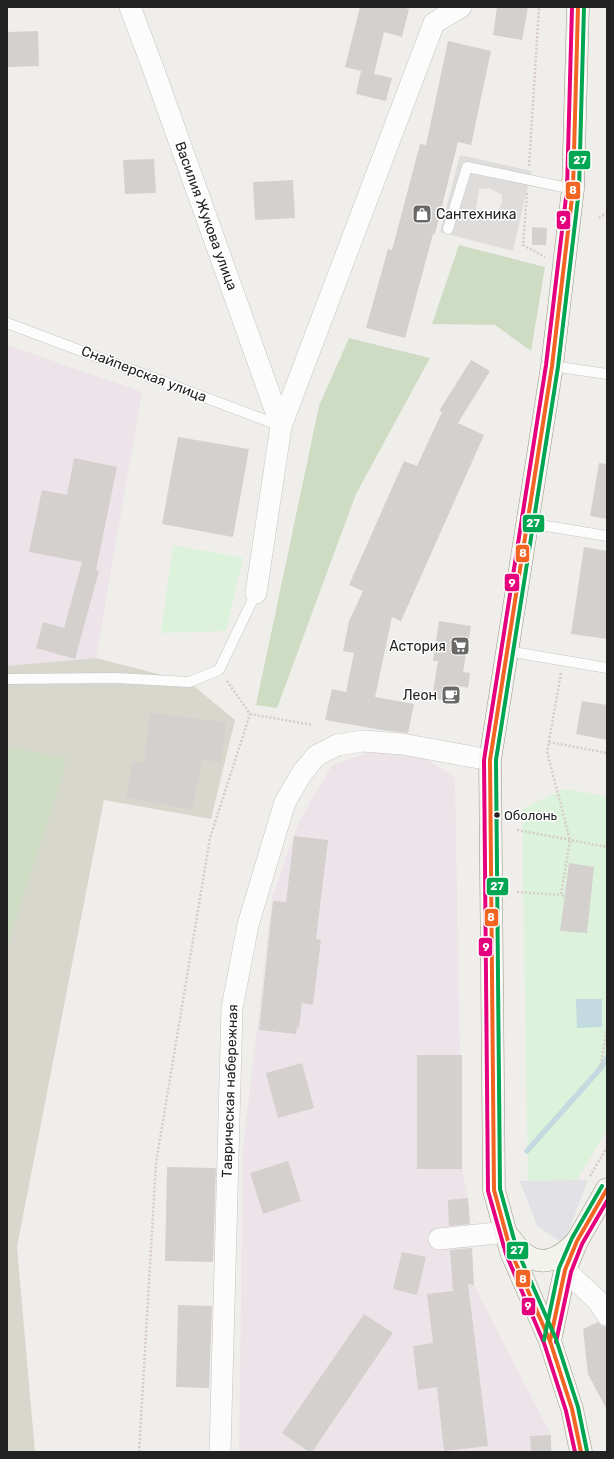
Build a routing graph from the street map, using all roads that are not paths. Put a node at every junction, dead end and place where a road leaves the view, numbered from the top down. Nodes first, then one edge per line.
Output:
1 (130, 7) edge
2 (461, 7) edge
3 (578, 7) edge
4 (433, 15) edge
5 (573, 189) junction
6 (448, 229) dead end
7 (7, 323) edge
8 (552, 366) junction
9 (607, 374) edge
10 (281, 426) junction
11 (528, 523) junction
12 (607, 536) edge
13 (256, 593) joint
14 (507, 651) junction
15 (607, 668) edge
16 (7, 679) edge
17 (490, 760) junction
18 (607, 1189) edge
19 (506, 1232) junction
20 (439, 1239) dead end
21 (577, 1241) junction
22 (565, 1270) junction
23 (607, 1314) edge
24 (550, 1341) junction
25 (220, 1452) edge
26 (581, 1452) edge

1 - 10 street, Василия Жукова улица
2 - 4 street
3 - 5 main road
4 - 10 street
5 - 6 lane
5 - 8 main road
7 - 10 lane, Снайперская улица
8 - 9 lane
8 - 11 main road
10 - 13 street
11 - 12 lane
11 - 14 main road
13 - 16 lane
14 - 15 lane
14 - 17 main road
17 - 19 main road
17 - 25 street, Таврическая набережная
18 - 21 main road
19 - 20 street
19 - 21 main road
19 - 24 main road
21 - 22 main road
22 - 23 street
22 - 24 main road
24 - 26 main road

